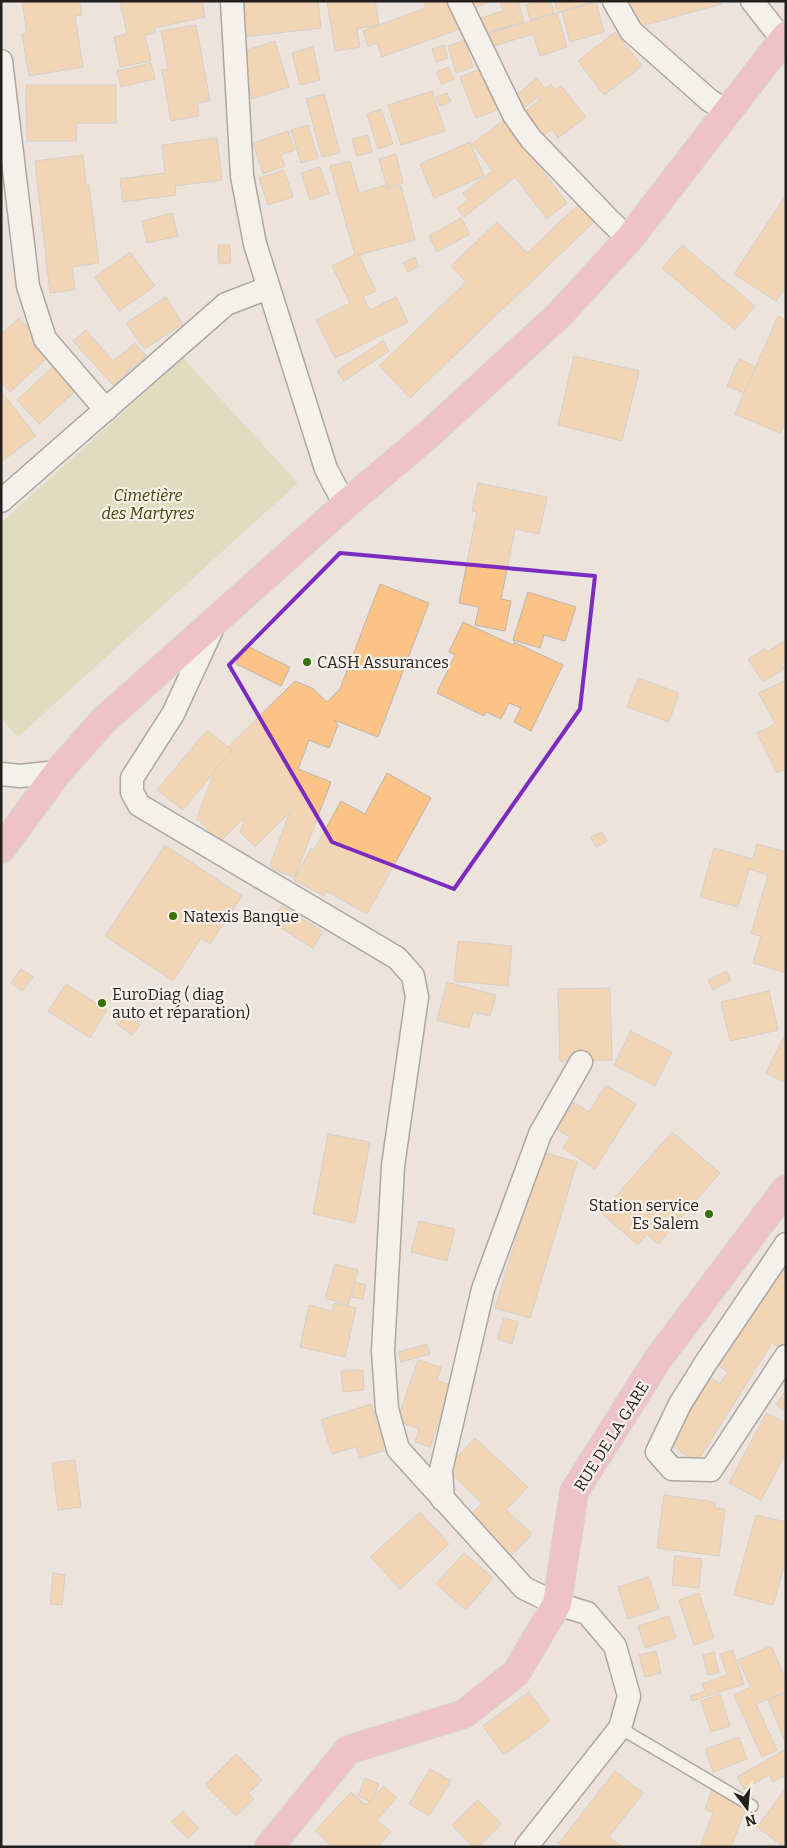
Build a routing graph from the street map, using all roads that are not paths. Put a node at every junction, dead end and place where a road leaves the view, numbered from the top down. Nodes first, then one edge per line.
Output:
1 (232, 1) edge
2 (459, 1) edge
3 (614, 1) edge
4 (752, 1) edge
5 (784, 38) edge
6 (1, 60) edge
7 (728, 112) junction
8 (629, 239) junction
9 (268, 288) junction
10 (106, 410) junction
11 (1, 501) edge
12 (345, 505) junction
13 (217, 619) junction
14 (58, 772) junction
15 (1, 774) edge
16 (1, 849) edge
17 (581, 1062) dead end
18 (786, 1189) edge
19 (786, 1244) edge
20 (786, 1356) edge
21 (443, 1500) junction
22 (557, 1604) junction
23 (620, 1728) junction
24 (752, 1806) dead end
25 (269, 1847) edge
26 (526, 1847) edge

1 - 9 street
2 - 8 street
3 - 7 street
4 - 5 street
5 - 7 main road
6 - 10 street
7 - 8 main road
8 - 12 main road
9 - 10 street
9 - 12 street
10 - 11 street
12 - 13 main road
13 - 14 main road
13 - 21 street
14 - 15 street
14 - 16 main road
17 - 21 street
18 - 22 main road, RUE DE LA GARE
19 - 20 street
21 - 22 street
22 - 23 street
22 - 25 main road, RUE DE LA GARE
23 - 24 lane
23 - 26 street

